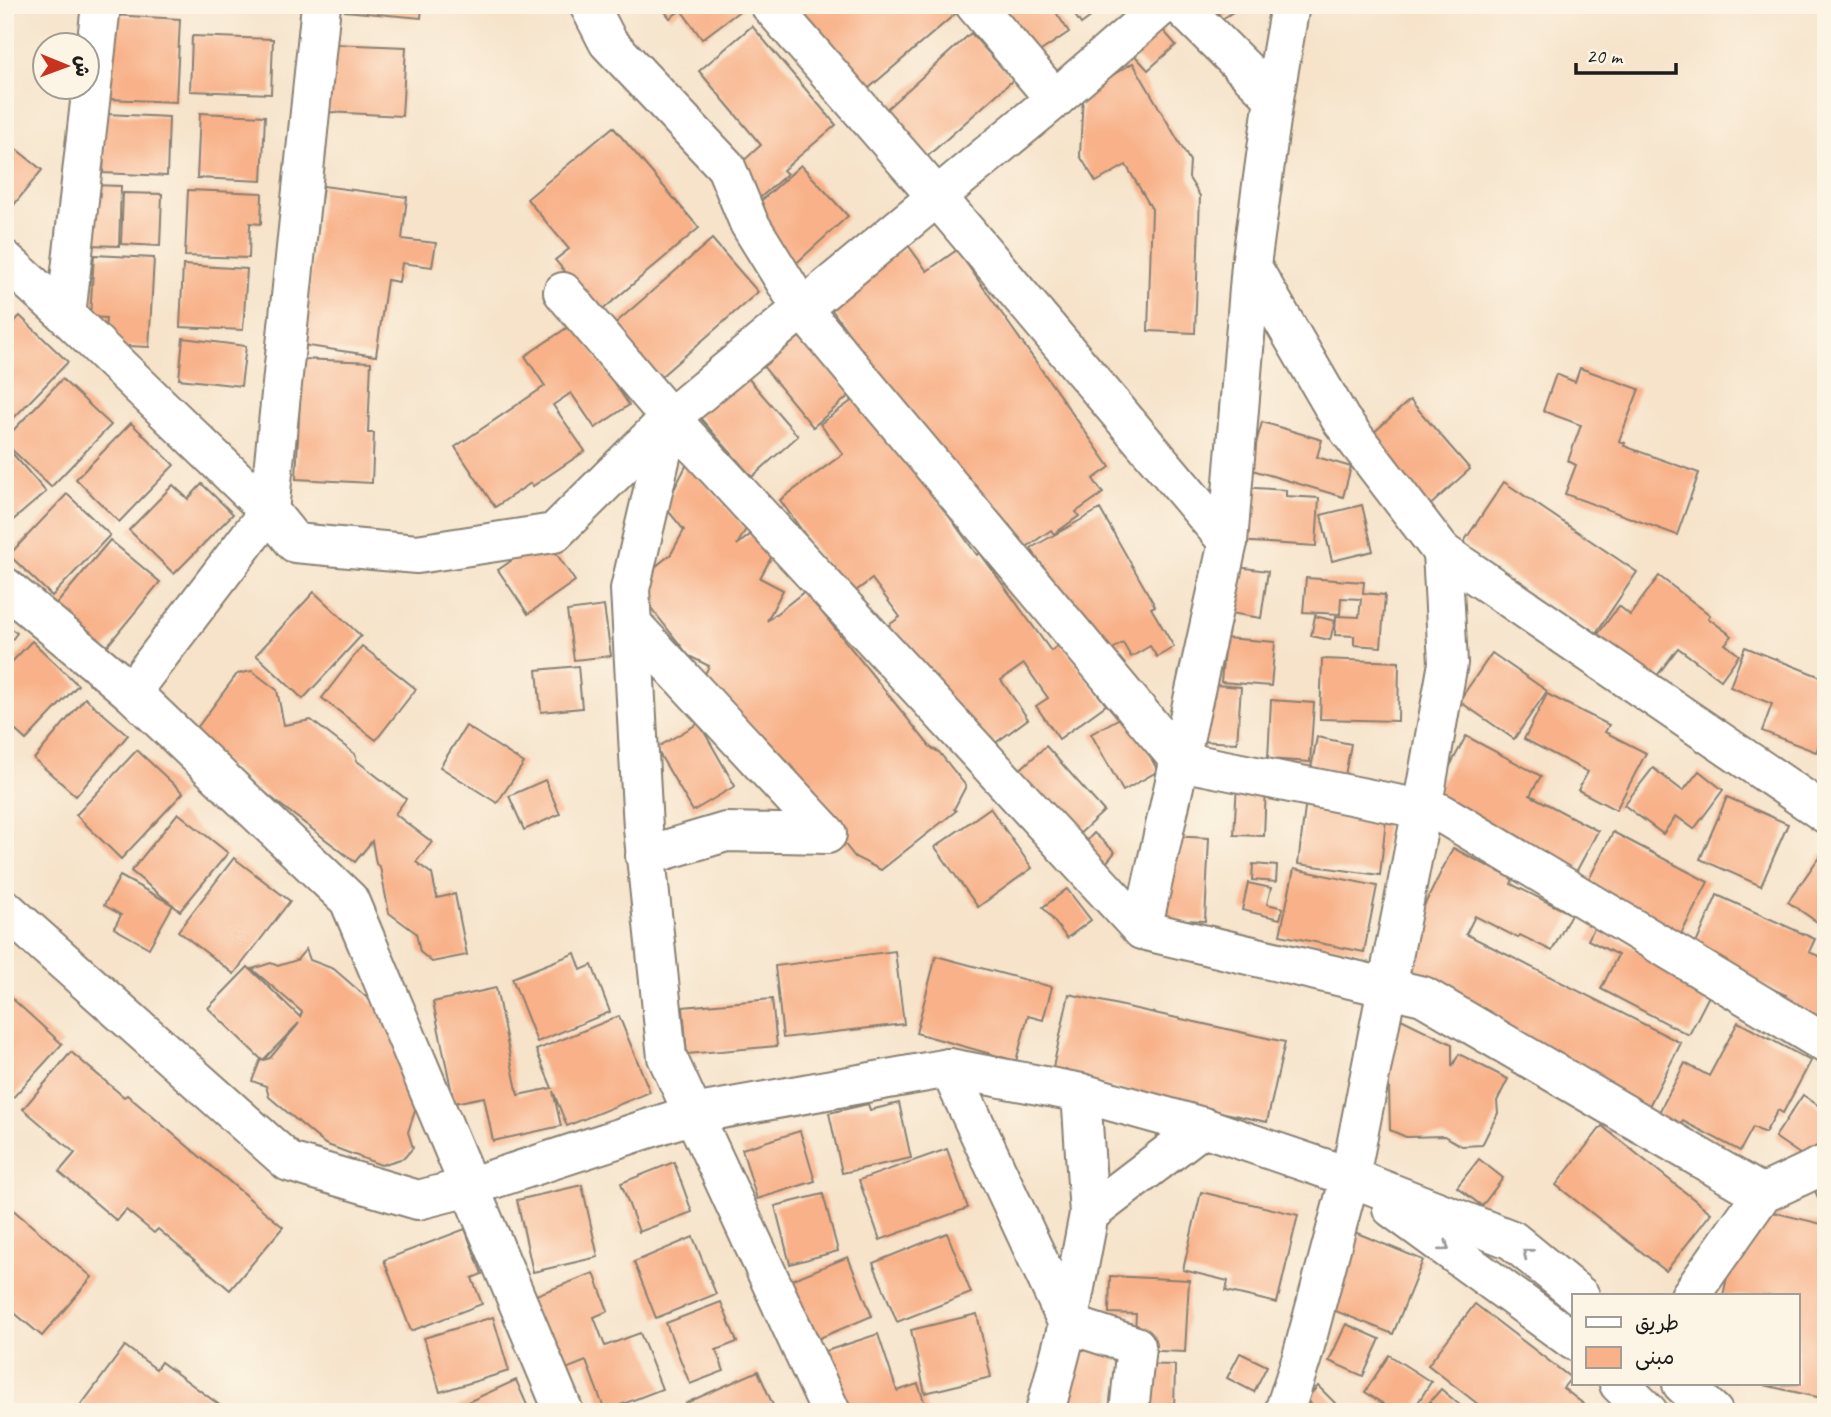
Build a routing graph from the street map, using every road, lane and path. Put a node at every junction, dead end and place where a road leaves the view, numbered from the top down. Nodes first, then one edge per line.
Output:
1 (101, 5) edge
2 (321, 5) edge
3 (589, 5) edge
4 (770, 5) edge
5 (975, 5) edge
6 (1163, 5) edge
7 (1180, 5) edge
8 (1290, 5) edge
9 (1274, 98) junction
10 (1055, 99) junction
11 (937, 197) junction
12 (5, 260) edge
13 (1251, 265) junction
14 (563, 292) dead end
15 (802, 309) junction
16 (66, 315) junction
17 (670, 418) junction
18 (269, 511) junction
19 (1228, 542) junction
20 (1443, 552) junction
21 (5, 587) edge
22 (632, 624) junction
23 (131, 692) junction
24 (1180, 761) junction
25 (1422, 809) junction
26 (1826, 814) edge
27 (645, 856) junction
28 (5, 909) edge
29 (1142, 930) junction
30 (1387, 987) junction
31 (1826, 1044) edge
32 (949, 1068) junction
33 (1081, 1093) junction
34 (693, 1114) junction
35 (1203, 1127) junction
36 (1826, 1164) edge
37 (1350, 1177) junction
38 (469, 1187) junction
39 (1762, 1194) junction
40 (1089, 1214) junction
41 (1578, 1294) edge
42 (1691, 1294) edge
43 (1068, 1324) junction
44 (1572, 1340) edge
45 (1621, 1386) edge
46 (1684, 1386) edge
47 (564, 1412) edge
48 (831, 1412) edge
49 (1045, 1412) edge
50 (1129, 1412) edge
51 (1284, 1412) edge
52 (1648, 1412) edge
53 (1713, 1412) edge

1 - 16 street
2 - 18 street
3 - 15 street
4 - 11 street
5 - 10 street
6 - 10 street
7 - 9 street
8 - 9 street
9 - 13 street
10 - 11 street
11 - 15 street
11 - 19 street
12 - 16 street
13 - 19 street
13 - 20 street
14 - 17 street
15 - 17 street
15 - 24 street
16 - 18 street
17 - 18 street
17 - 22 street
17 - 29 street
18 - 23 street
19 - 24 street
20 - 25 street
20 - 26 street
21 - 23 street
22 - 27 street
22 - 27 street
23 - 38 street
24 - 25 street
24 - 29 street
25 - 30 street
25 - 31 street
27 - 34 street
28 - 38 street
29 - 30 street
30 - 37 street
30 - 39 street
32 - 33 street
32 - 34 street
32 - 43 street
33 - 35 street
33 - 40 street
34 - 38 street
34 - 48 street
35 - 37 street
35 - 40 street
36 - 39 street
41 -> 37 street
37 -> 44 street
37 - 51 street
38 - 47 street
39 - 42 street
40 - 43 street
43 - 49 street
43 - 50 street
45 - 52 street
46 - 53 street

